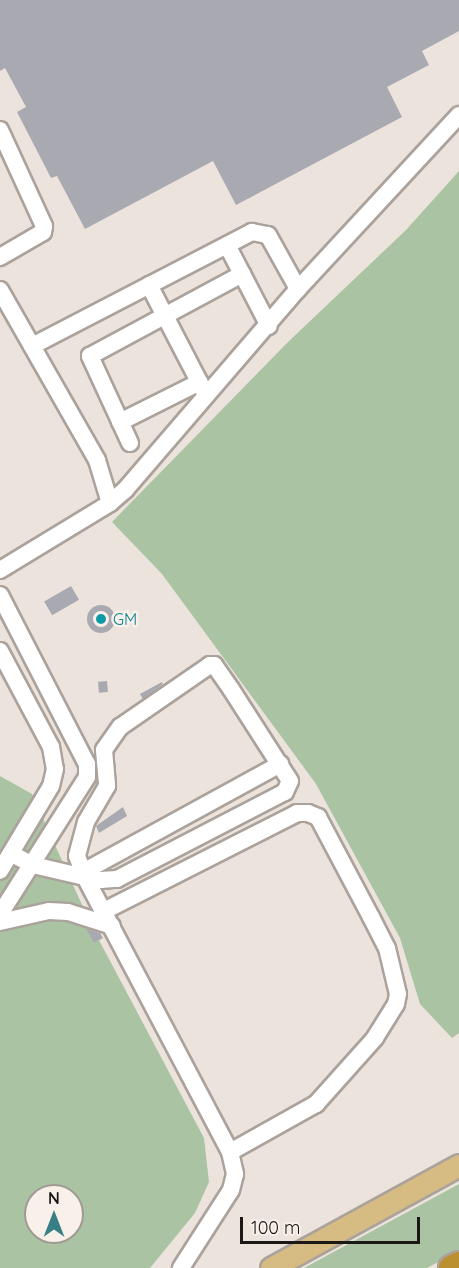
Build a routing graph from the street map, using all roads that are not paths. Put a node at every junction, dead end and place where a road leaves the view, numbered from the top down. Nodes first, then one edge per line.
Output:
1 (459, 116) edge
2 (0, 130) edge
3 (227, 245) junction
4 (0, 257) edge
5 (242, 274) junction
6 (149, 285) junction
7 (298, 289) junction
8 (0, 290) edge
9 (164, 314) junction
10 (269, 326) junction
11 (32, 346) junction
12 (202, 387) junction
13 (120, 422) junction
14 (130, 443) dead end
15 (110, 503) junction
16 (0, 570) edge
17 (0, 595) edge
18 (0, 651) edge
19 (280, 764) junction
20 (12, 854) junction
21 (33, 865) junction
22 (0, 871) edge
23 (84, 874) junction
24 (104, 911) junction
25 (0, 915) edge
26 (0, 922) edge
27 (112, 926) junction
28 (230, 1152) junction
29 (459, 1165) edge
30 (459, 1264) edge
31 (181, 1268) edge
32 (271, 1268) edge
33 (451, 1268) edge

1 - 7 lane
2 - 4 lane
3 - 5 lane
3 - 6 lane
3 - 7 lane
5 - 9 lane
5 - 10 lane
6 - 9 lane
6 - 11 lane
7 - 10 lane
8 - 11 lane
9 - 12 lane
9 - 13 lane
10 - 12 lane
11 - 15 lane
12 - 13 lane
12 - 15 lane
13 - 14 lane
15 - 16 lane
17 - 21 lane
18 - 20 lane
19 - 23 lane
19 - 23 lane
19 - 23 lane
20 - 21 lane
20 - 22 lane
21 - 23 lane
21 - 25 lane
23 - 24 lane
24 - 27 lane
24 - 28 lane
26 - 27 lane
27 - 28 lane
28 - 31 lane
29 - 32 main road
30 - 33 highway

